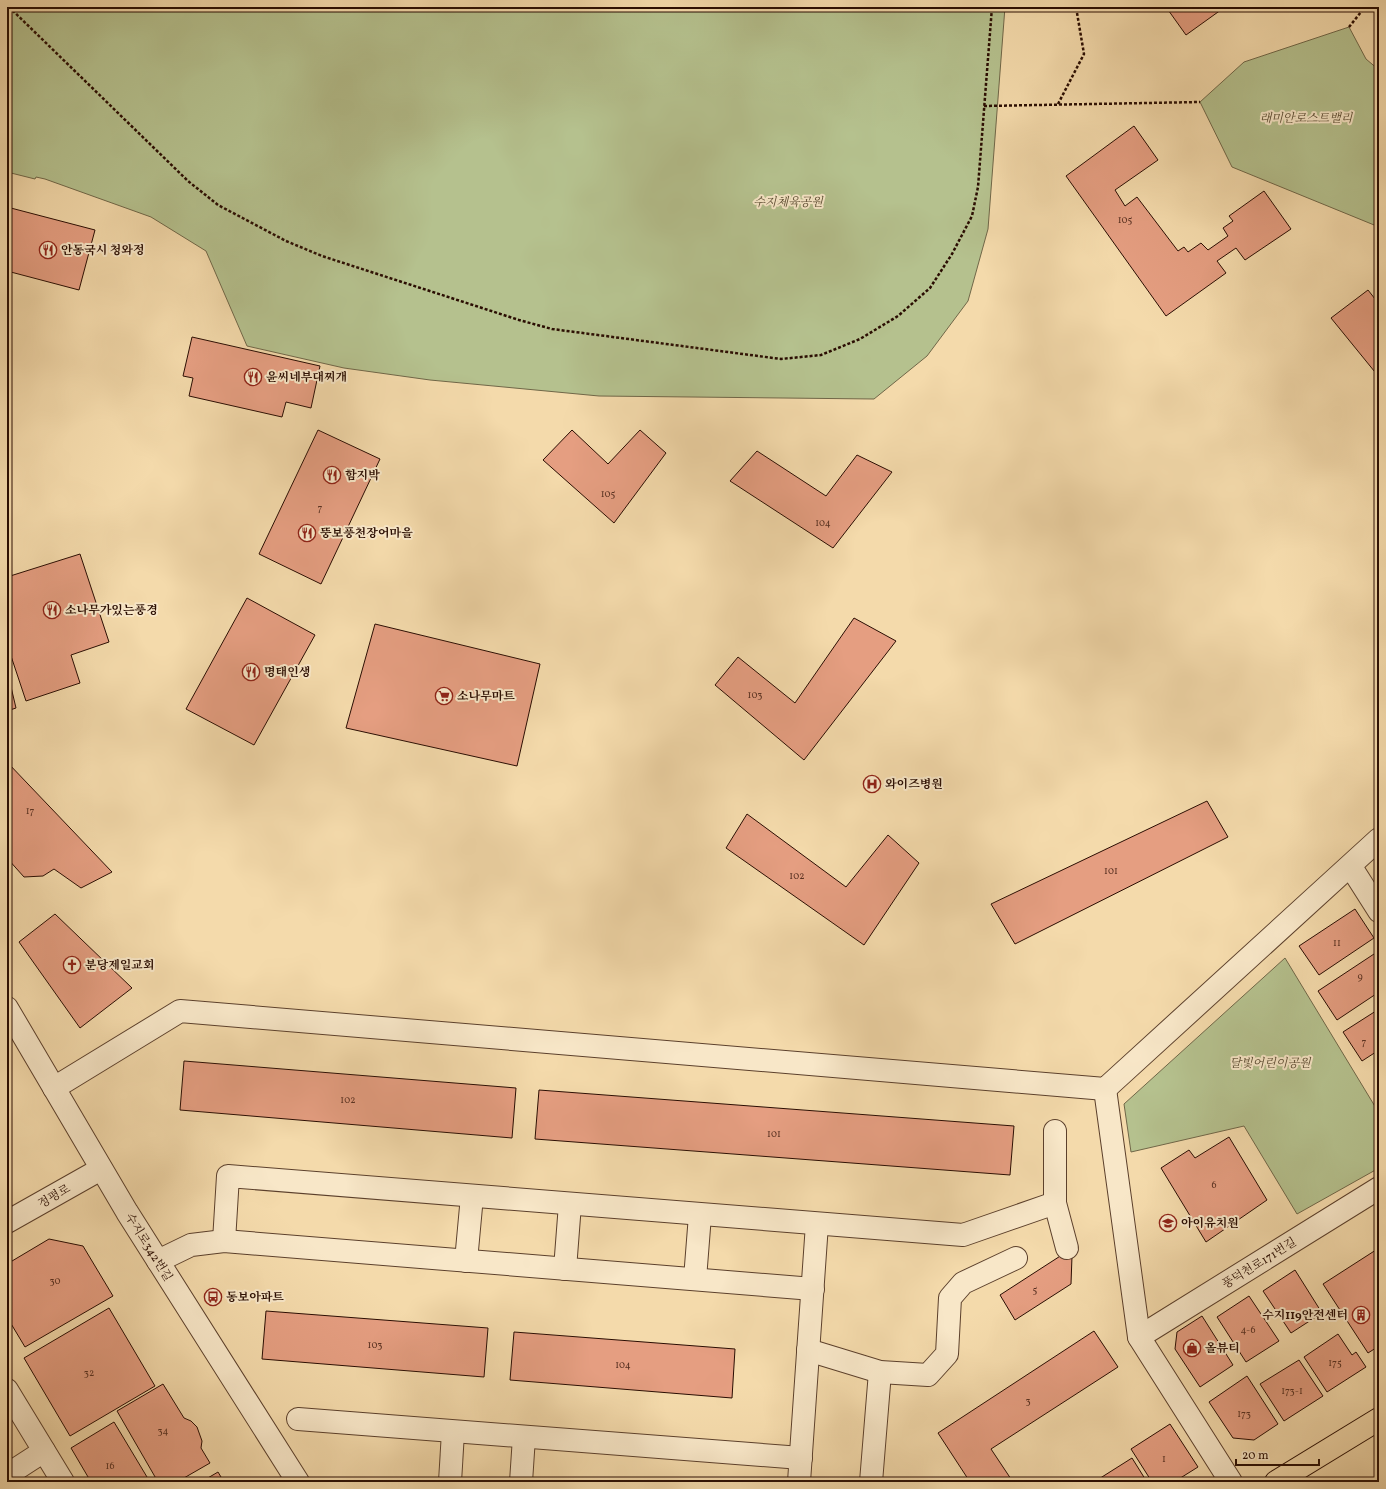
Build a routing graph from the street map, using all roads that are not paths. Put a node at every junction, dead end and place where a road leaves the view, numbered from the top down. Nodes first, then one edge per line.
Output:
1 (1379, 839) edge
2 (1350, 867) junction
3 (1379, 911) edge
4 (7, 1008) edge
5 (54, 1088) junction
6 (1105, 1089) junction
7 (1055, 1130) dead end
8 (101, 1169) junction
9 (1379, 1188) edge
10 (472, 1196) junction
11 (1055, 1203) junction
12 (570, 1204) junction
13 (700, 1215) junction
14 (7, 1222) edge
15 (817, 1224) junction
16 (224, 1242) junction
17 (1067, 1248) dead end
18 (1016, 1258) dead end
19 (158, 1261) junction
20 (466, 1261) junction
21 (565, 1269) junction
22 (695, 1279) junction
23 (813, 1289) junction
24 (1139, 1337) junction
25 (808, 1350) junction
26 (880, 1372) junction
27 (7, 1390) edge
28 (1379, 1418) edge
29 (298, 1420) dead end
30 (454, 1432) junction
31 (524, 1437) junction
32 (44, 1451) junction
33 (800, 1458) junction
34 (7, 1475) edge
35 (63, 1482) edge
36 (298, 1482) edge
37 (450, 1482) edge
38 (521, 1482) edge
39 (799, 1482) edge
40 (871, 1482) edge
41 (1231, 1482) edge
42 (1276, 1482) edge

1 - 2 street
2 - 3 street
2 - 6 street
4 - 5 street, 수지로342번길
5 - 6 street
5 - 8 street, 수지로342번길
6 - 24 street
7 - 11 street
8 - 14 street, 정평로
8 - 19 street, 수지로342번길
9 - 24 street, 풍덕천로171번길
10 - 12 street
10 - 16 street
10 - 20 street
11 - 15 street
11 - 17 street
12 - 13 street
12 - 21 street
13 - 15 street
13 - 22 street
15 - 23 street
16 - 19 street
16 - 20 street
18 - 26 street
19 - 36 street, 수지로342번길
20 - 21 street
21 - 22 street
22 - 23 street
23 - 25 street
24 - 41 street
25 - 26 street
25 - 33 street
26 - 40 street
27 - 32 street
28 - 42 main road
29 - 30 street
30 - 31 street
30 - 37 street
31 - 33 street
31 - 38 street
32 - 34 street
32 - 35 street
33 - 39 street

